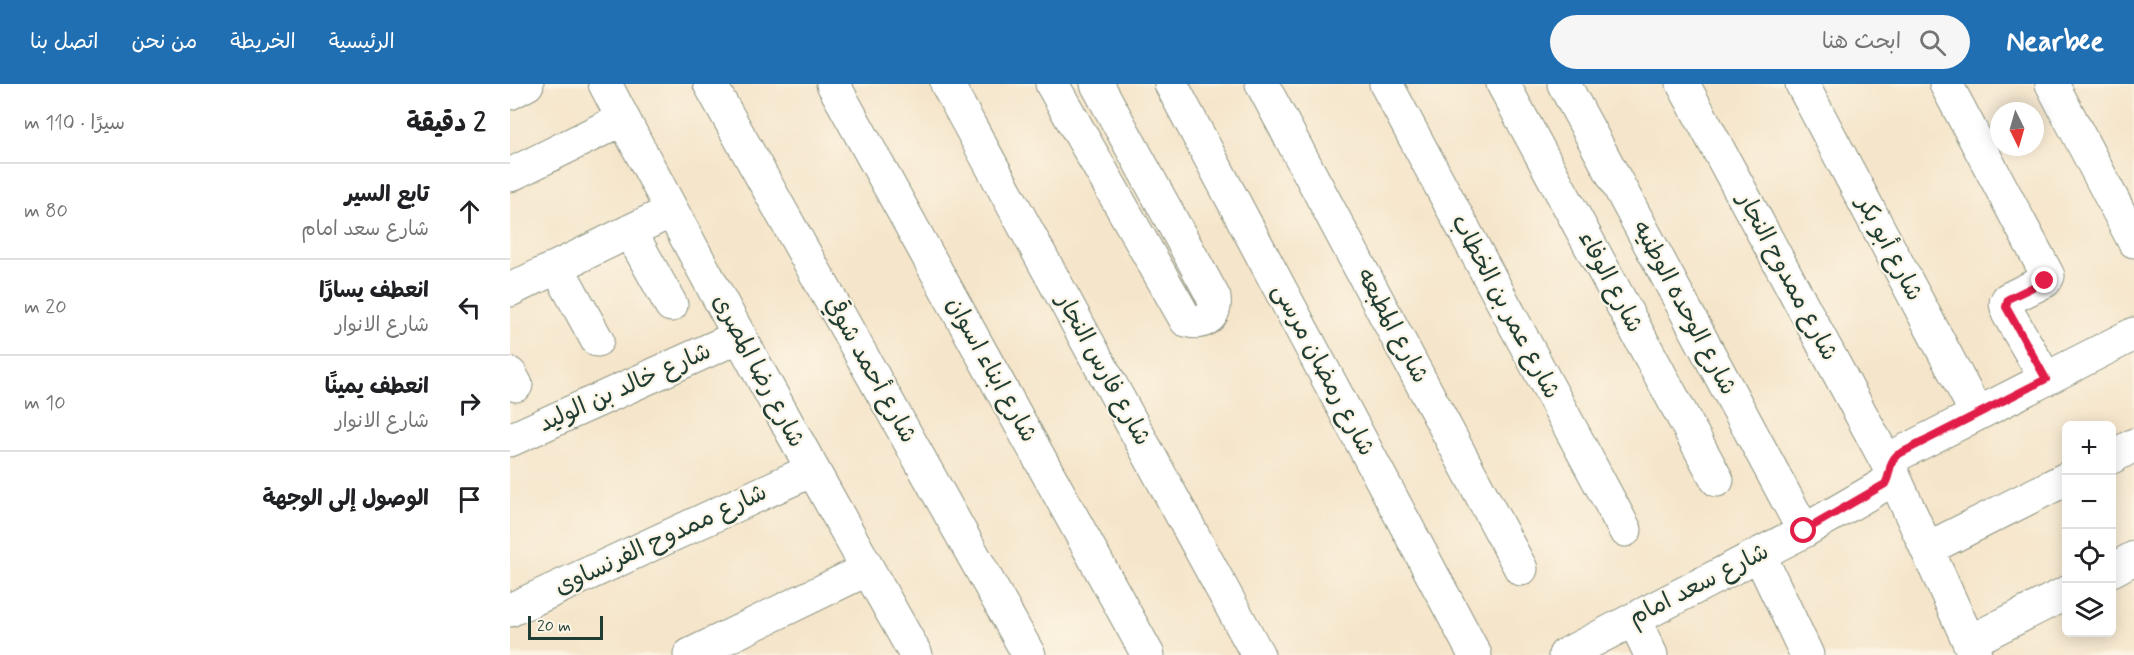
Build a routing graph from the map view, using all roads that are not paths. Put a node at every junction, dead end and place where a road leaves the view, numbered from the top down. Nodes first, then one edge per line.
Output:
1 (527, 84) edge
2 (605, 84) edge
3 (710, 84) edge
4 (833, 84) edge
5 (947, 84) edge
6 (1052, 84) edge
7 (1096, 84) edge
8 (1171, 84) edge
9 (1262, 84) edge
10 (1386, 84) edge
11 (1503, 84) edge
12 (1564, 84) edge
13 (1683, 84) edge
14 (1802, 84) edge
15 (1946, 84) edge
16 (2052, 84) edge
17 (510, 93) edge
18 (623, 119) junction
19 (510, 175) edge
20 (671, 211) junction
21 (630, 231) junction
22 (2134, 241) edge
23 (557, 267) junction
24 (510, 290) edge
25 (671, 305) dead end
26 (2134, 334) edge
27 (740, 336) junction
28 (597, 340) dead end
29 (2046, 379) junction
30 (1977, 414) junction
31 (510, 440) edge
32 (2134, 445) edge
33 (2116, 455) edge
34 (812, 470) junction
35 (1891, 470) junction
36 (1717, 480) dead end
37 (2062, 482) edge
38 (1625, 530) dead end
39 (1804, 531) junction
40 (1927, 549) junction
41 (1759, 554) junction
42 (2134, 558) edge
43 (2116, 568) edge
44 (868, 569) junction
45 (1521, 569) dead end
46 (2062, 596) edge
47 (510, 610) edge
48 (1634, 618) junction
49 (1972, 648) edge
50 (690, 655) edge
51 (916, 655) edge
52 (1029, 655) edge
53 (1148, 655) edge
54 (1258, 655) edge
55 (1475, 655) edge
56 (1565, 655) edge
57 (1651, 655) edge
58 (1806, 655) edge

1 - 17 street
2 - 18 street, شارع رضا المصرى
3 - 52 street, شارع أحمد شوقي
4 - 53 street, شارع ابناء اسوان
5 - 54 street, شارع فارس النجار
6 - 7 street
8 - 55 street, شارع رمضان مرسى
9 - 45 street, شارع المطبعه
10 - 38 street, شارع عمر بن الخطاب
11 - 36 street, شارع الوفاء
12 - 39 street, شارع الوحده الوطنيه
13 - 35 street, شارع ممدوح النجار
14 - 30 street, شارع أبو بكر
15 - 29 street
16 - 22 street
18 - 19 street
18 - 20 street, شارع رضا المصرى
20 - 21 street
20 - 27 street, شارع رضا المصرى
21 - 23 street
21 - 25 street
23 - 24 street
23 - 28 street
26 - 29 street, شارع سعد امام
27 - 31 street, شارع خالد بن الوليد
27 - 34 street, شارع رضا المصرى
29 - 30 street, شارع سعد امام
30 - 35 street, شارع سعد امام
32 - 33 street
34 - 44 street, شارع رضا المصرى
34 - 47 street, شارع ممدوح الفرنساوى
35 - 39 street, شارع سعد امام
35 - 40 street, شارع ممدوح النجار
37 - 40 street
39 - 41 street, شارع سعد امام
40 - 49 street, شارع ممدوح النجار
41 - 48 street, شارع سعد امام
41 - 58 street
42 - 43 street
44 - 50 street
44 - 51 street, شارع رضا المصرى
46 - 49 street
48 - 56 street, شارع سعد امام
48 - 57 street

